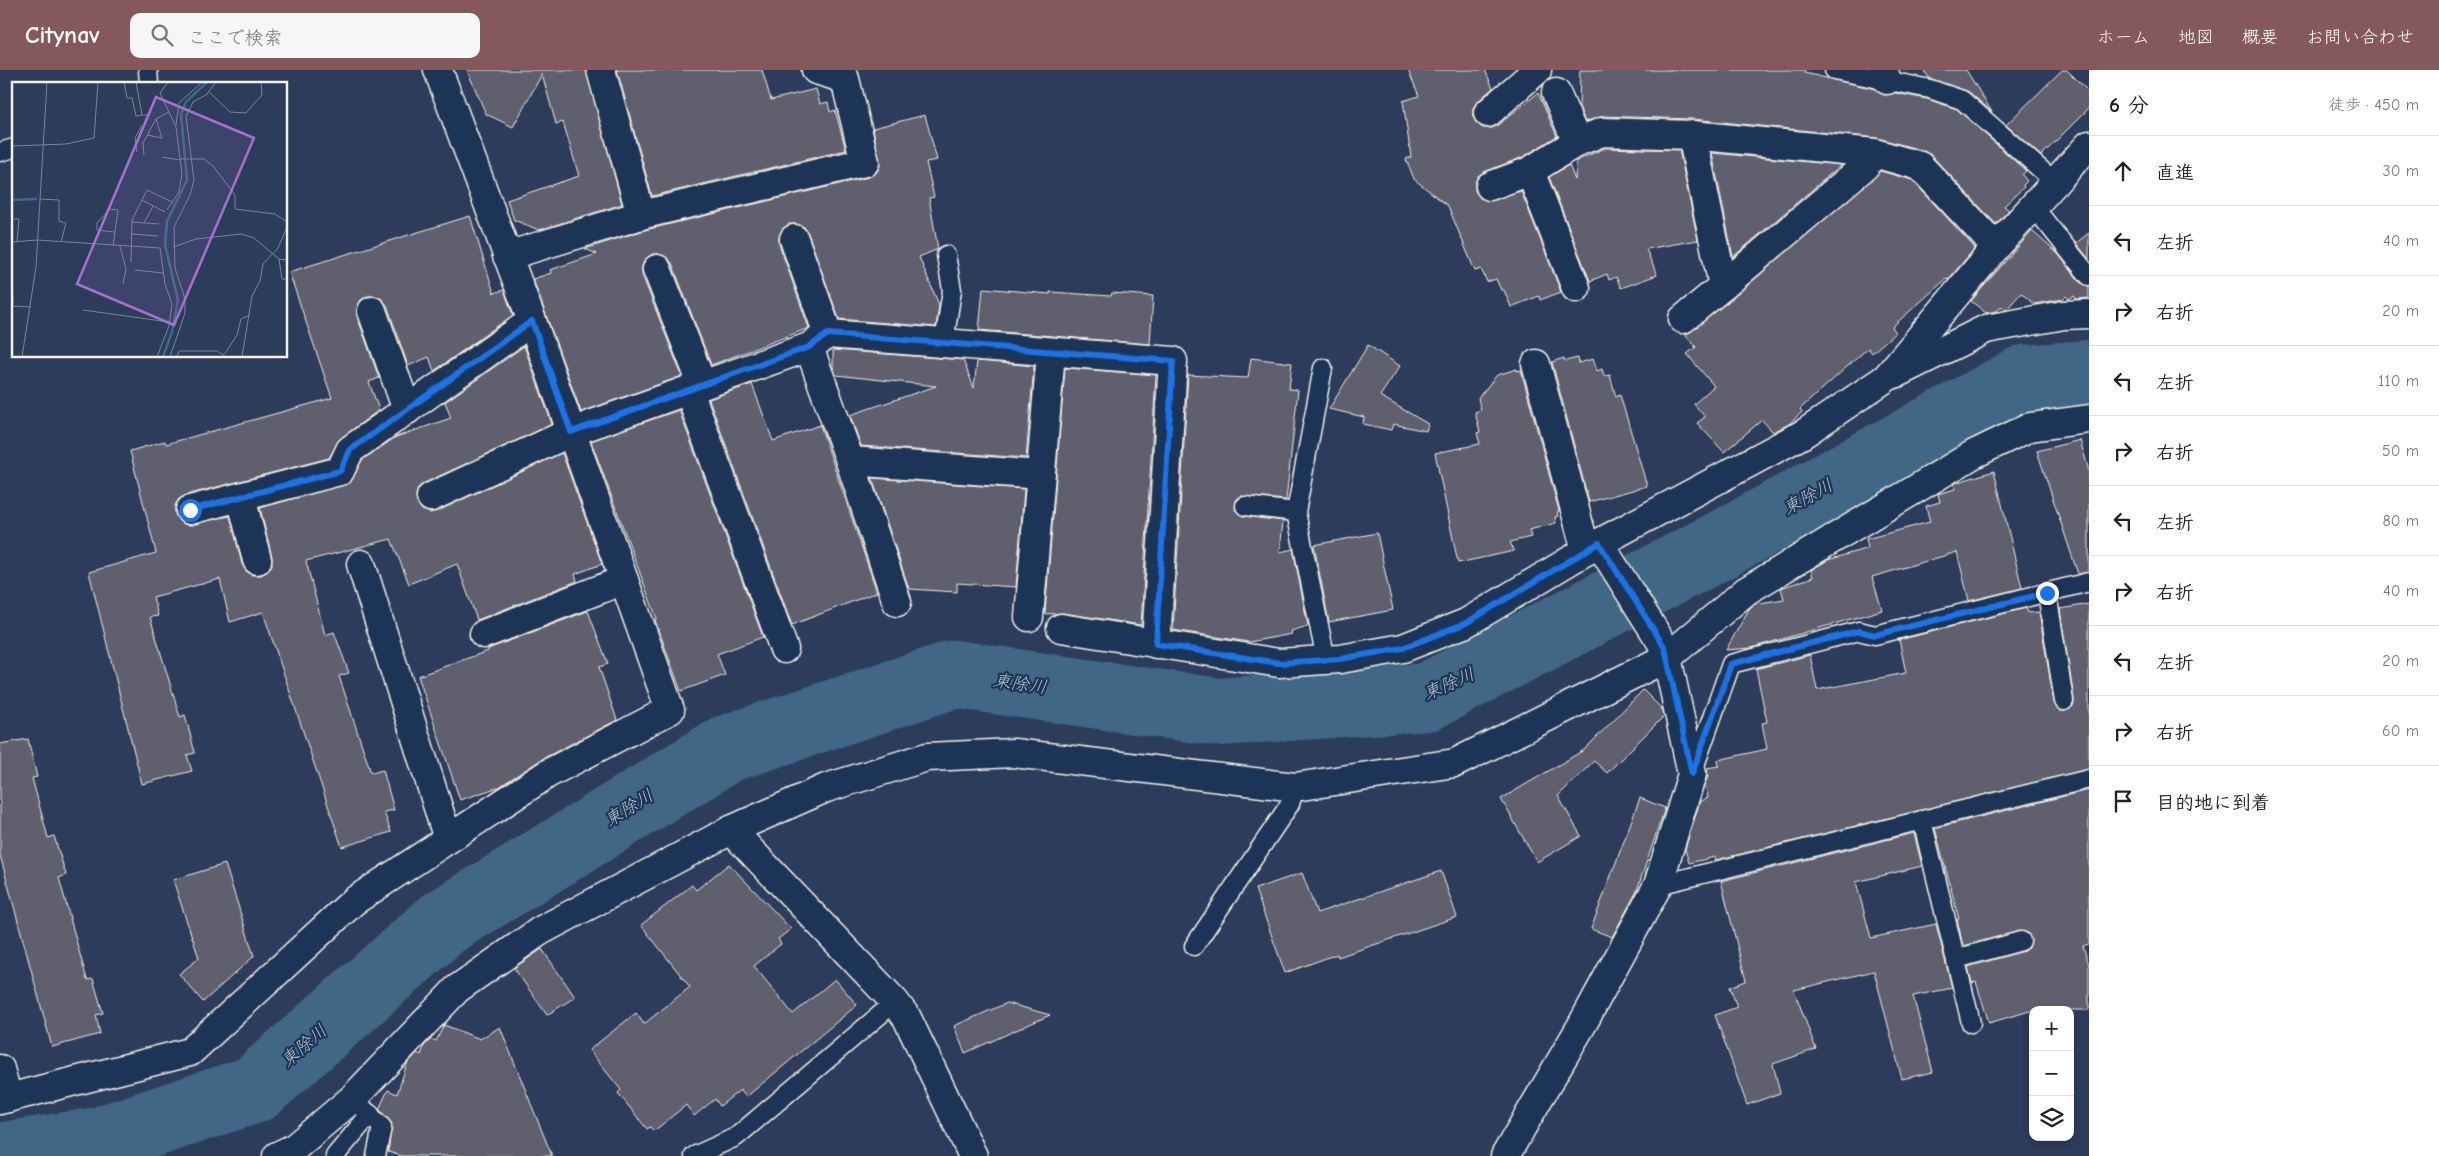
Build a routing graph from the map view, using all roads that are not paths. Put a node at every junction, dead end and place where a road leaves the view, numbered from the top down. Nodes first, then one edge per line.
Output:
1 (438, 70) edge
2 (601, 70) edge
3 (816, 70) edge
4 (1834, 70) edge
5 (1521, 75) edge
6 (1885, 75) edge
7 (1556, 92) dead end
8 (1488, 113) dead end
9 (1692, 135) junction
10 (1577, 142) junction
11 (1874, 153) junction
12 (2084, 159) edge
13 (1530, 171) junction
14 (2055, 182) junction
15 (1490, 186) dead end
16 (2031, 208) junction
17 (640, 215) junction
18 (794, 239) dead end
19 (1996, 247) junction
20 (946, 255) dead end
21 (508, 256) junction
22 (657, 269) dead end
23 (2089, 276) edge
24 (1724, 286) junction
25 (1576, 288) dead end
26 (372, 312) dead end
27 (2089, 314) edge
28 (1683, 319) dead end
29 (532, 321) junction
30 (818, 340) junction
31 (944, 342) junction
32 (1051, 352) junction
33 (1536, 364) dead end
34 (1323, 368) dead end
35 (1886, 378) junction
36 (696, 387) junction
37 (407, 410) junction
38 (2089, 419) edge
39 (571, 432) junction
40 (850, 461) junction
41 (1040, 474) junction
42 (241, 497) junction
43 (431, 497) dead end
44 (1245, 506) dead end
45 (190, 510) dead end
46 (1296, 512) junction
47 (1593, 547) junction
48 (257, 560) dead end
49 (361, 564) dead end
50 (624, 580) junction
51 (2089, 582) edge
52 (2047, 593) junction
53 (897, 602) dead end
54 (1029, 616) dead end
55 (1061, 628) dead end
56 (484, 634) dead end
57 (1156, 644) junction
58 (784, 649) dead end
59 (1666, 653) junction
60 (1326, 660) junction
61 (2064, 701) dead end
62 (1692, 774) junction
63 (2089, 779) edge
64 (1296, 787) junction
65 (1922, 820) junction
66 (731, 830) junction
67 (448, 839) junction
68 (1658, 885) junction
69 (2021, 941) dead end
70 (1194, 946) dead end
71 (1956, 959) junction
72 (895, 1002) junction
73 (1971, 1023) dead end
74 (0, 1069) edge
75 (4, 1099) edge
76 (362, 1106) junction
77 (277, 1156) edge
78 (335, 1156) edge
79 (376, 1156) edge
80 (694, 1156) edge
81 (973, 1156) edge
82 (1505, 1156) edge

1 - 21 street
2 - 17 street
3 - 17 street
4 - 6 lane
5 - 8 street
6 - 14 lane
7 - 10 street
9 - 10 street
9 - 11 street
9 - 24 street
10 - 13 street
11 - 19 street
11 - 24 street
12 - 14 street
13 - 15 street
13 - 25 street
14 - 16 street
16 - 19 street
16 - 23 lane
17 - 21 street
18 - 30 street
19 - 35 street
20 - 31 lane
21 - 29 street
22 - 36 street
24 - 28 street
26 - 37 street
27 - 35 street
29 - 37 street
29 - 39 street
30 - 31 street
30 - 36 street
30 - 40 street
31 - 32 street
32 - 41 street
32 - 57 street
33 - 47 street
34 - 46 lane
35 - 47 street
36 - 39 street
36 - 58 street
37 - 42 street
38 - 59 street
39 - 43 street
39 - 50 street
40 - 41 street
40 - 53 street
41 - 54 street
42 - 45 street
42 - 48 street
44 - 46 lane
46 - 60 lane
47 - 59 street
47 - 60 street
49 - 67 street
50 - 56 street
50 - 67 street
51 - 52 lane
52 - 61 lane
52 - 62 lane
55 - 57 street
57 - 60 street
59 - 62 street
59 - 64 street
62 - 68 street
63 - 65 lane
64 - 66 street
64 - 70 lane
65 - 68 lane
65 - 71 lane
66 - 72 street
66 - 76 street
67 - 75 street
68 - 82 street
69 - 71 lane
71 - 73 lane
72 - 80 lane
72 - 81 street
74 - 75 street
76 - 77 street
76 - 78 lane
76 - 79 lane

